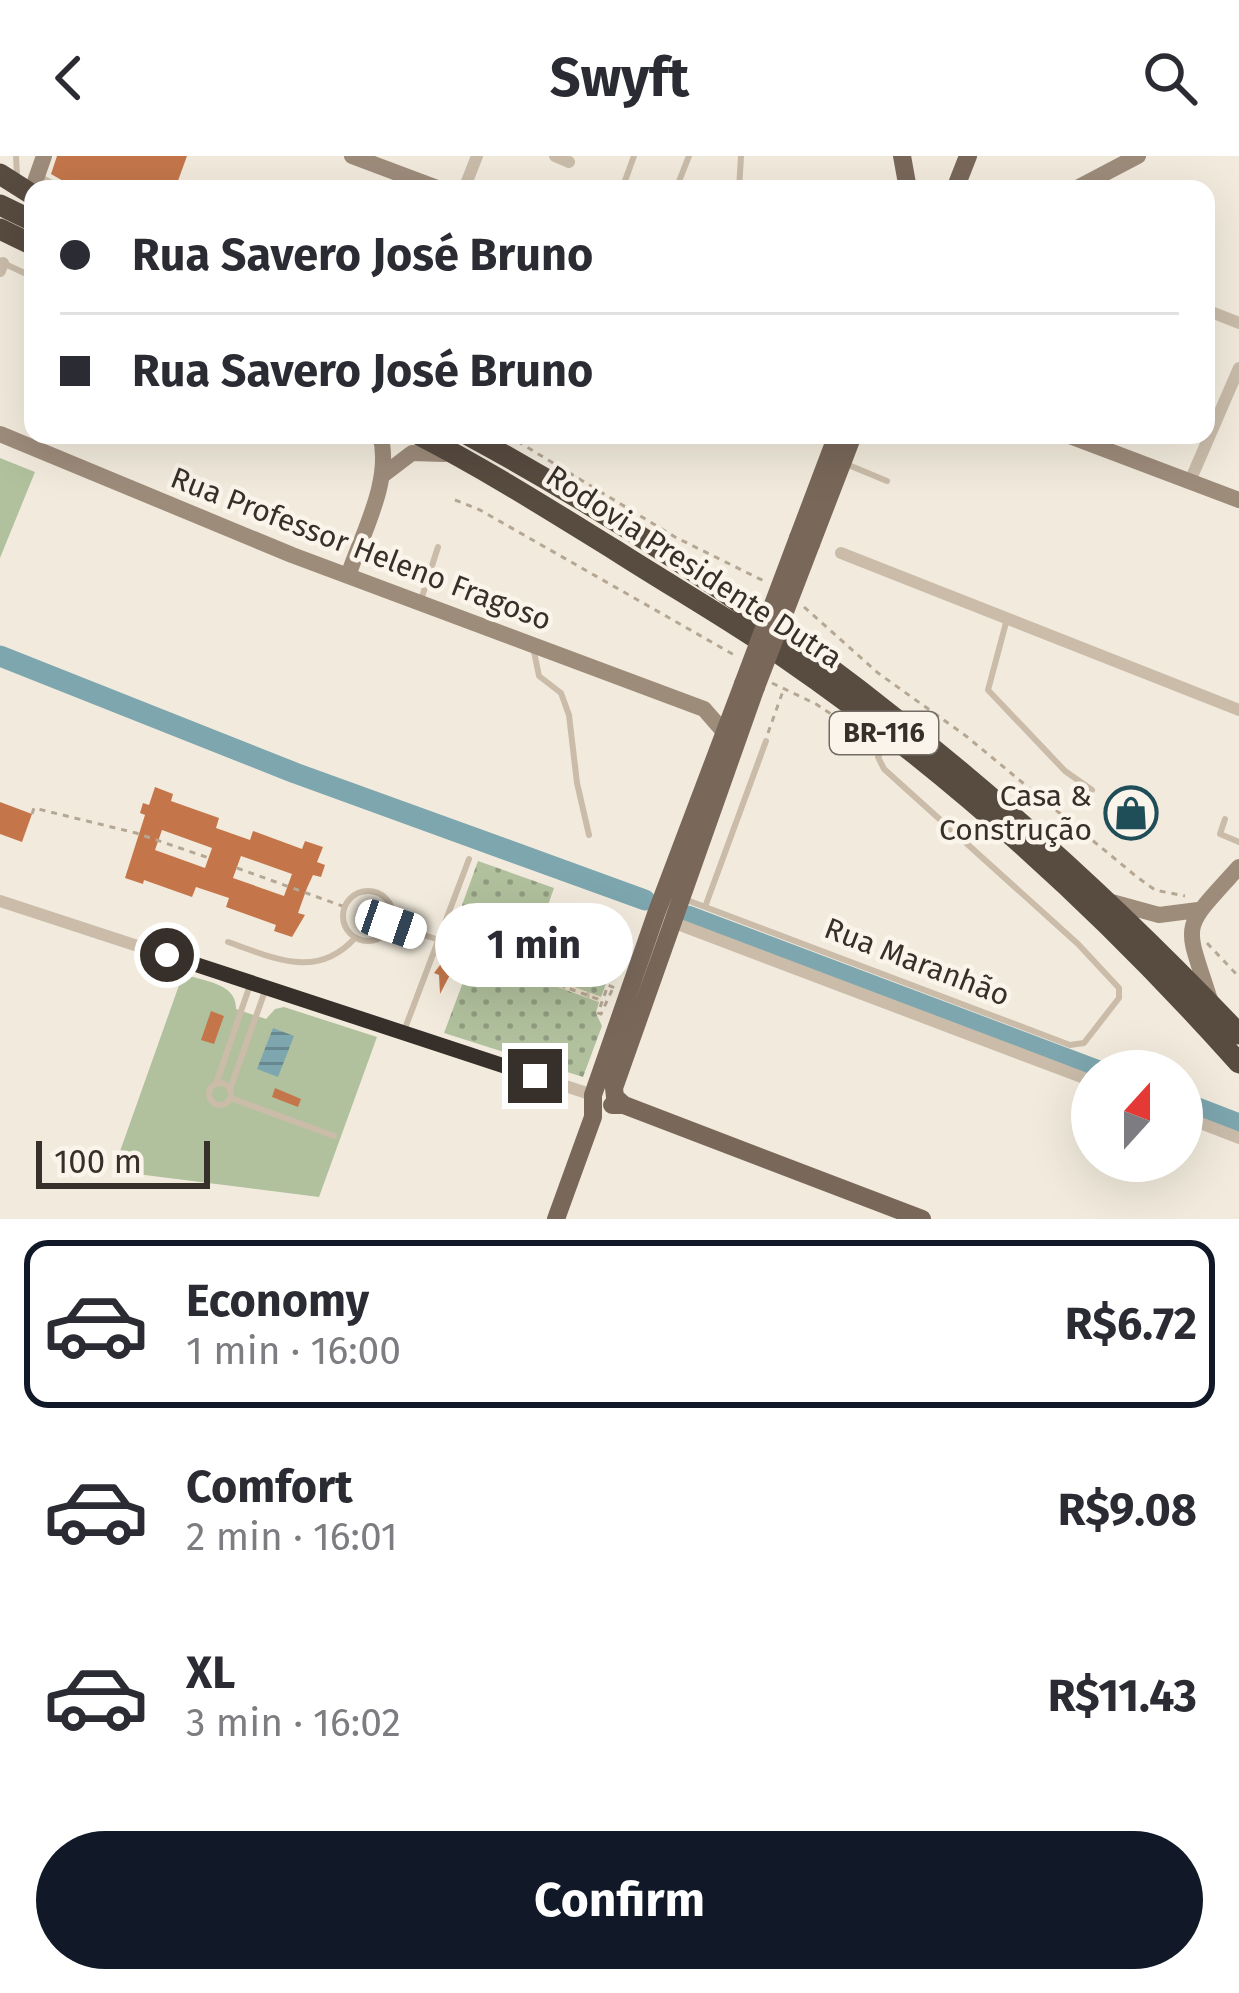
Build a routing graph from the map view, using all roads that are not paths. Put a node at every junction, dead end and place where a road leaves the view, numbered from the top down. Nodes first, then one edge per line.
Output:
1 (16, 156) edge
2 (352, 156) edge
3 (555, 156) edge
4 (1138, 156) edge
5 (569, 161) dead end
6 (416, 180) edge
7 (1092, 180) edge
8 (23, 185) edge
9 (1239, 368) edge
10 (1215, 424) edge
11 (25, 444) edge
12 (383, 444) edge
13 (436, 444) edge
14 (483, 444) edge
15 (835, 444) edge
16 (849, 444) edge
17 (1113, 444) edge
18 (1206, 444) edge
19 (842, 463) junction
20 (479, 466) junction
21 (382, 476) junction
22 (887, 481) dead end
23 (1190, 482) junction
24 (1239, 500) edge
25 (804, 541) junction
26 (438, 547) dead end
27 (841, 553) dead end
28 (348, 576) junction
29 (420, 603) junction
30 (1007, 619) junction
31 (532, 643) junction
32 (752, 688) junction
33 (704, 709) junction
34 (1239, 710) edge
35 (724, 732) junction
36 (766, 741) road end
37 (885, 744) junction
38 (1092, 790) dead end
39 (1225, 818) dead end
40 (590, 835) dead end
41 (1239, 842) edge
42 (469, 859) dead end
43 (1239, 867) edge
44 (681, 898) junction
45 (0, 901) edge
46 (1108, 901) junction
47 (705, 907) junction
48 (1200, 908) junction
49 (672, 922) junction
50 (391, 924) junction
51 (355, 938) junction
52 (439, 940) junction
53 (227, 942) dead end
54 (251, 982) junction
55 (267, 987) junction
56 (1211, 1004) junction
57 (404, 1031) junction
58 (1239, 1034) edge
59 (1239, 1063) edge
60 (1071, 1073) edge
61 (217, 1084) junction
62 (231, 1094) junction
63 (593, 1095) junction
64 (624, 1105) junction
65 (593, 1117) junction
66 (1203, 1124) edge
67 (334, 1136) dead end
68 (1239, 1138) edge
69 (556, 1219) edge
70 (922, 1219) edge

1 - 8 lane
2 - 6 street
3 - 5 street
4 - 7 street
9 - 10 street
11 - 28 street, Rua Professor Heleno Fragoso
12 - 21 street
13 - 20 highway, Rodovia Presidente Dutra / BR-116
14 - 46 highway, Rodovia Presidente Dutra / BR-116
15 - 25 main road
16 - 19 main road
17 - 23 street
18 - 23 street
19 - 22 lane
19 - 25 main road
20 - 21 street
20 - 37 highway, Rodovia Presidente Dutra / BR-116
21 - 28 street
23 - 24 street
25 - 32 main road, bridge
26 - 29 lane
27 - 30 street
28 - 29 street, Rua Professor Heleno Fragoso
29 - 31 street, Rua Professor Heleno Fragoso
30 - 34 street
30 - 38 lane
31 - 33 street, Rua Professor Heleno Fragoso
31 - 40 lane
32 - 33 street
32 - 35 main road
32 - 44 main road
33 - 35 street, Rua Professor Heleno Fragoso
35 - 63 main road
36 - 47 lane
37 - 47 lane, Rua Maranhão
37 - 59 highway, Rodovia Presidente Dutra / BR-116
39 - 41 lane
42 - 52 lane
43 - 48 street
44 - 47 lane, Rua Maranhão
44 - 49 main road
45 - 54 street
46 - 48 street
46 - 56 highway, Rodovia Presidente Dutra / BR-116
48 - 56 street
49 - 60 street, Rua Maranhão
49 - 64 main road
50 - 51 lane
50 - 51 lane
50 - 52 lane
51 - 53 lane
52 - 57 lane
54 - 55 street
54 - 61 lane
55 - 57 street
55 - 62 lane
56 - 58 highway, Rodovia Presidente Dutra / BR-116
57 - 63 street
61 - 62 lane
61 - 62 lane
62 - 67 lane
63 - 65 main road
64 - 65 main road
64 - 70 main road
65 - 69 main road
66 - 68 street

